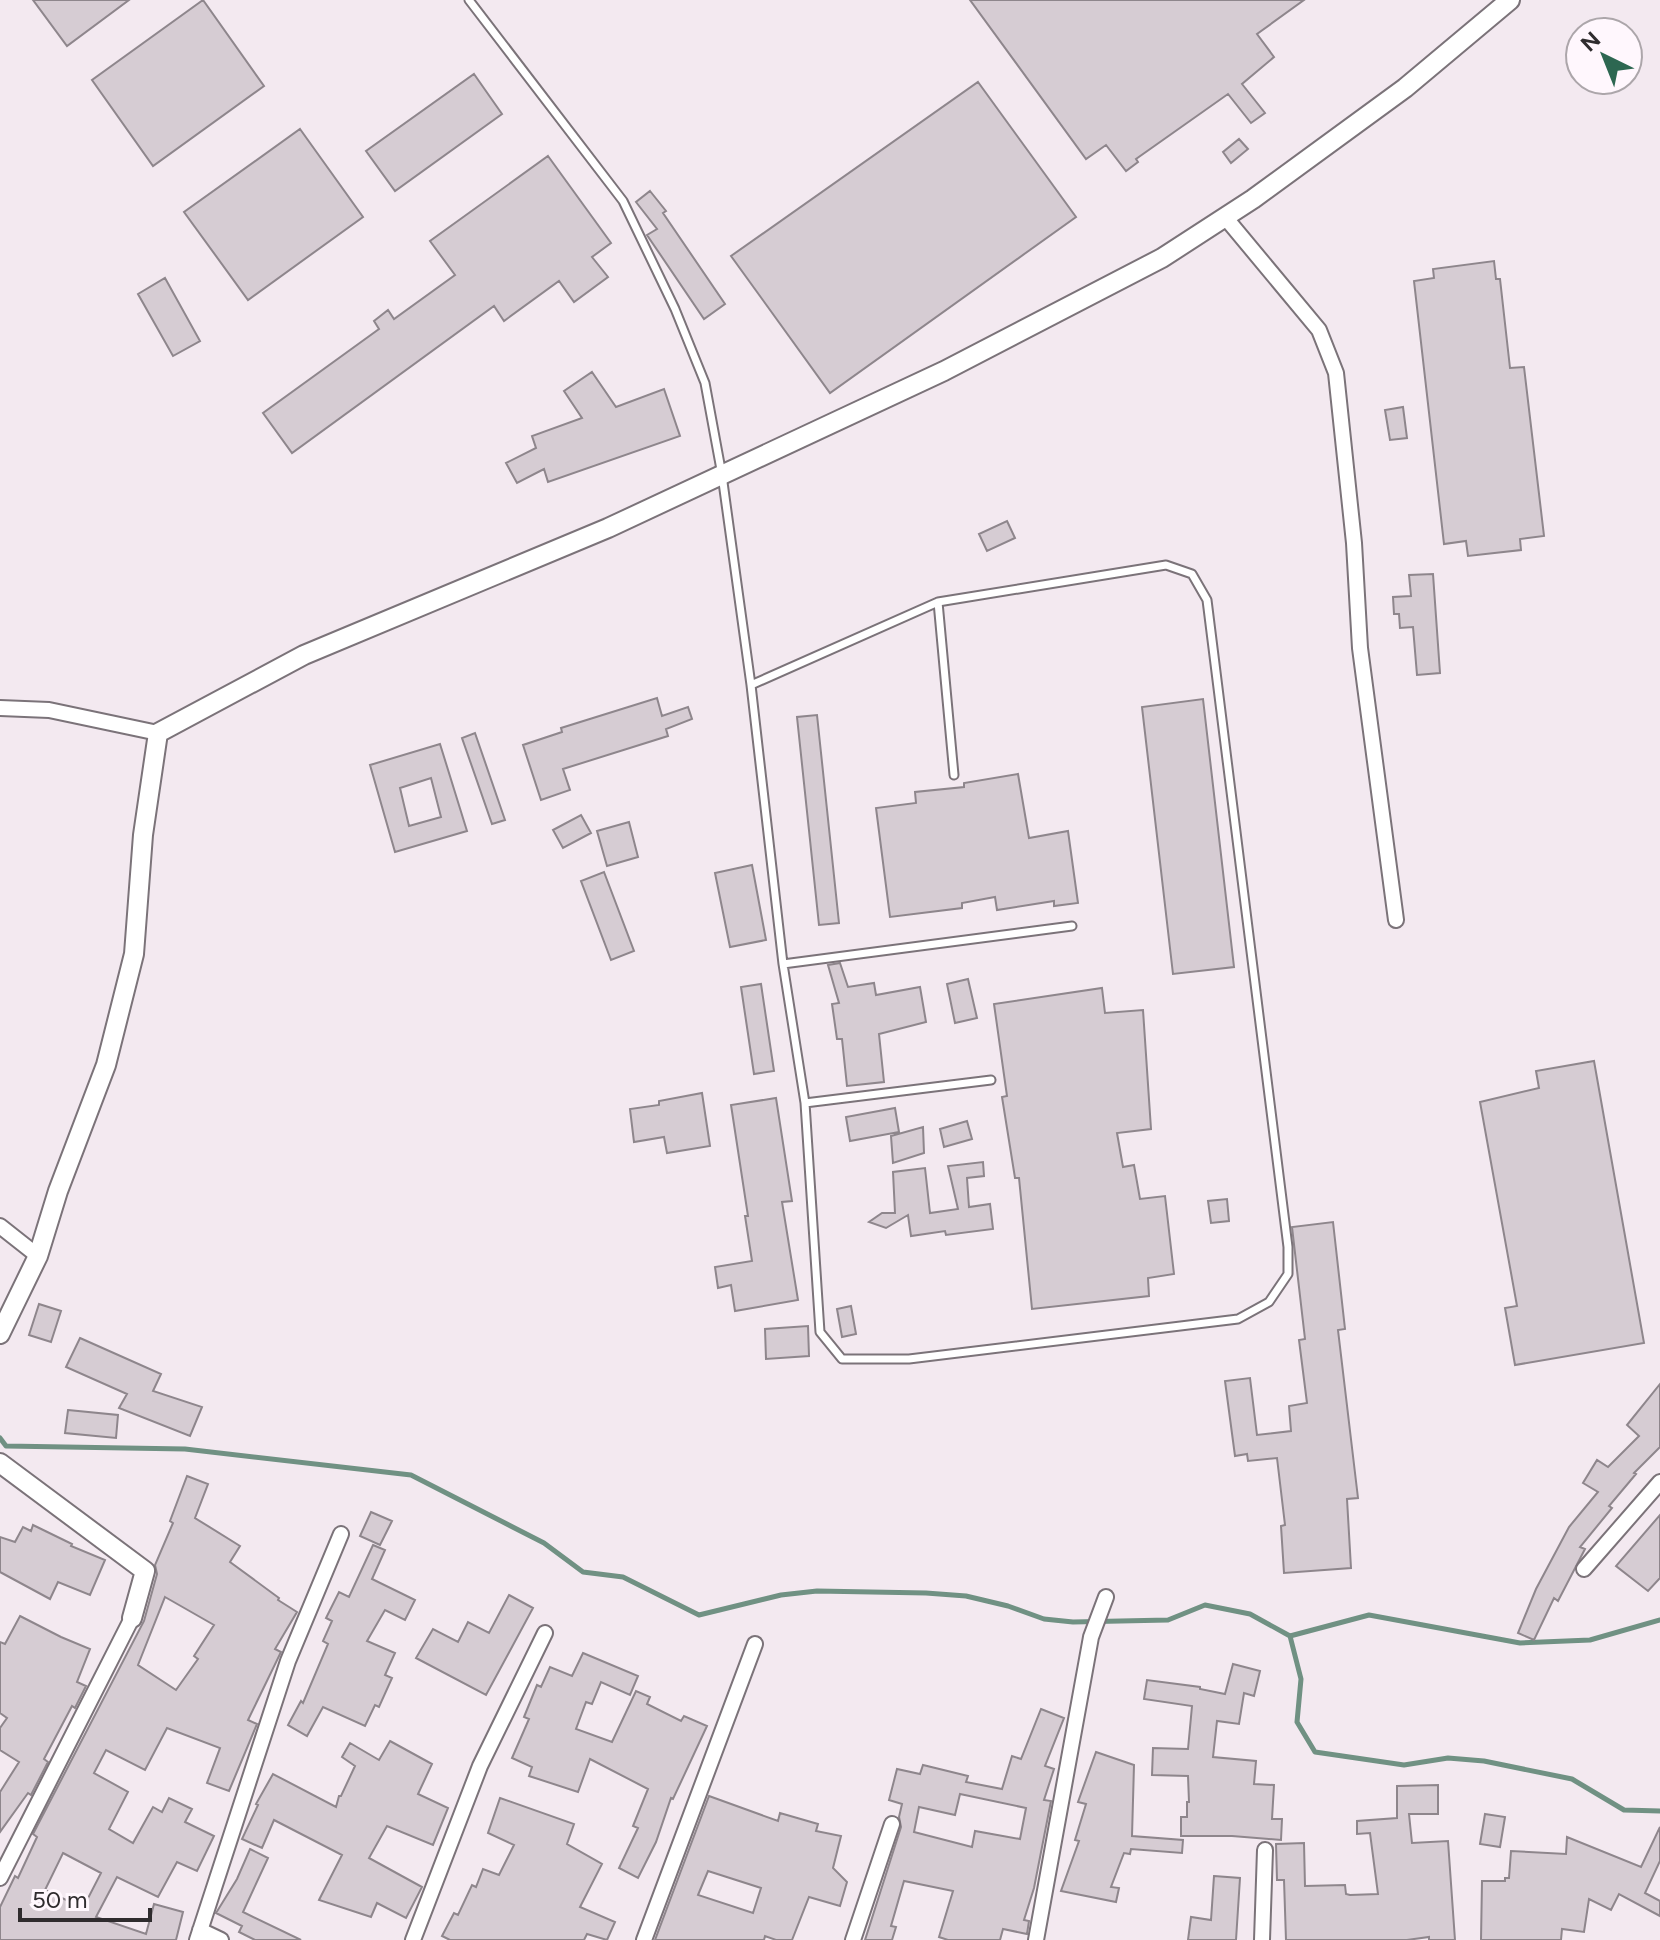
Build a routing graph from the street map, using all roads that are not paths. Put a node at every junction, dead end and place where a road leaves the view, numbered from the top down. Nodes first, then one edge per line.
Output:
1 (469, 0) edge
2 (1510, 0) edge
3 (1225, 217) junction
4 (722, 475) junction
5 (938, 602) junction
6 (751, 685) junction
7 (0, 708) edge
8 (158, 733) junction
9 (954, 775) dead end
10 (1396, 920) dead end
11 (1072, 926) dead end
12 (783, 964) junction
13 (991, 1080) dead end
14 (805, 1103) junction
15 (0, 1226) edge
16 (38, 1256) junction
17 (0, 1334) edge
18 (0, 1463) edge
19 (1660, 1482) edge
20 (341, 1534) dead end
21 (1584, 1569) dead end
22 (1106, 1597) dead end
23 (132, 1618) joint
24 (545, 1633) dead end
25 (755, 1644) dead end
26 (892, 1824) dead end
27 (1265, 1850) dead end
28 (0, 1878) edge
29 (198, 1935) edge
30 (221, 1940) edge
31 (413, 1940) edge
32 (644, 1940) edge
33 (853, 1940) edge
34 (1036, 1940) edge
35 (1262, 1940) edge

1 - 4 lane
2 - 3 street
3 - 4 street
3 - 10 street
4 - 6 lane
4 - 8 street
5 - 6 lane
5 - 9 lane
5 - 14 lane
6 - 12 lane
7 - 8 street
8 - 16 street
11 - 12 lane
12 - 14 lane
13 - 14 lane
15 - 16 street
16 - 17 street
18 - 23 street
19 - 21 street
20 - 29 street
22 - 34 street
23 - 28 street
24 - 31 street
25 - 32 street
26 - 33 street
27 - 35 street
29 - 30 street

